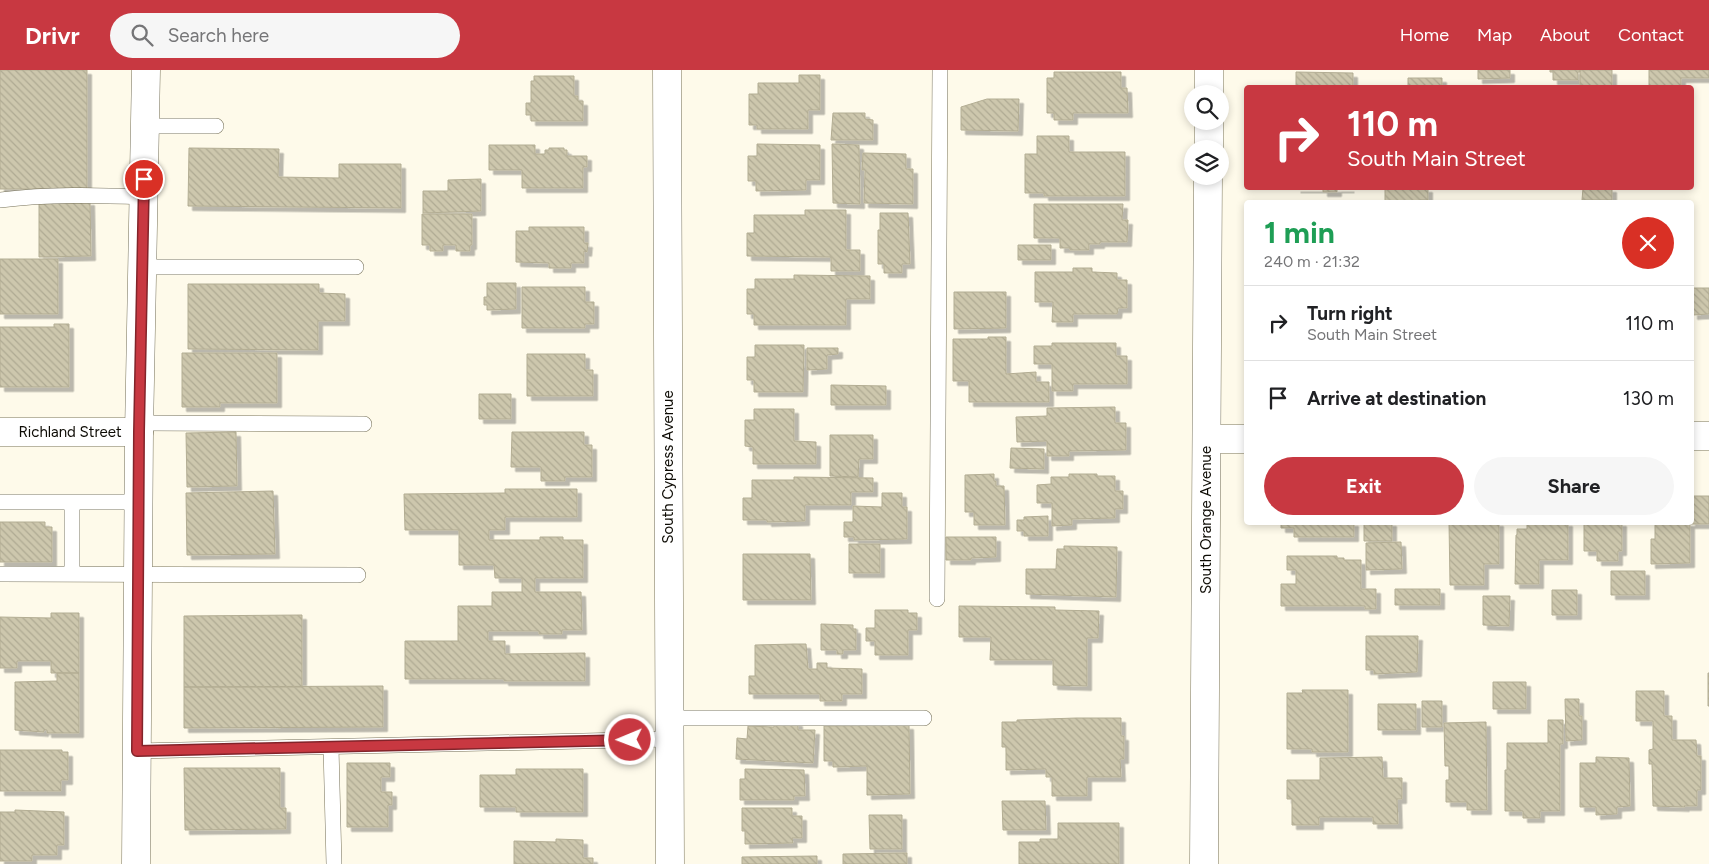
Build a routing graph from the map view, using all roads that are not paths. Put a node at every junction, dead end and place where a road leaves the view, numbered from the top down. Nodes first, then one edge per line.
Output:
1 (146, 70) edge
2 (667, 70) edge
3 (940, 70) edge
4 (1209, 70) edge
5 (1209, 85) edge
6 (145, 126) junction
7 (216, 126) dead end
8 (1208, 185) edge
9 (144, 197) junction
10 (0, 200) edge
11 (143, 267) junction
12 (356, 267) dead end
13 (364, 424) dead end
14 (139, 428) junction
15 (0, 432) edge
16 (1694, 436) edge
17 (1709, 436) edge
18 (1207, 439) junction
19 (1244, 439) edge
20 (0, 502) edge
21 (72, 502) junction
22 (139, 502) junction
23 (0, 574) edge
24 (72, 574) junction
25 (138, 575) junction
26 (358, 575) dead end
27 (937, 599) dead end
28 (924, 718) dead end
29 (669, 729) junction
30 (331, 747) junction
31 (137, 751) junction
32 (136, 864) edge
33 (334, 864) edge
34 (670, 864) edge
35 (1204, 864) edge

1 - 6 street
2 - 29 street, South Cypress Avenue
3 - 27 lane
4 - 5 street
6 - 7 lane
6 - 9 street
8 - 18 street, South Orange Avenue
9 - 10 lane
9 - 11 street
11 - 12 lane
11 - 14 street
13 - 14 lane
14 - 15 street, Richland Street
14 - 22 street
16 - 17 street
18 - 19 street
18 - 35 street, South Orange Avenue
20 - 21 lane
21 - 22 lane
21 - 24 lane
22 - 25 street
23 - 24 lane
24 - 25 lane
25 - 26 lane
25 - 31 street
28 - 29 lane
29 - 30 lane
29 - 34 street, South Cypress Avenue
30 - 31 lane
30 - 33 lane
31 - 32 street

